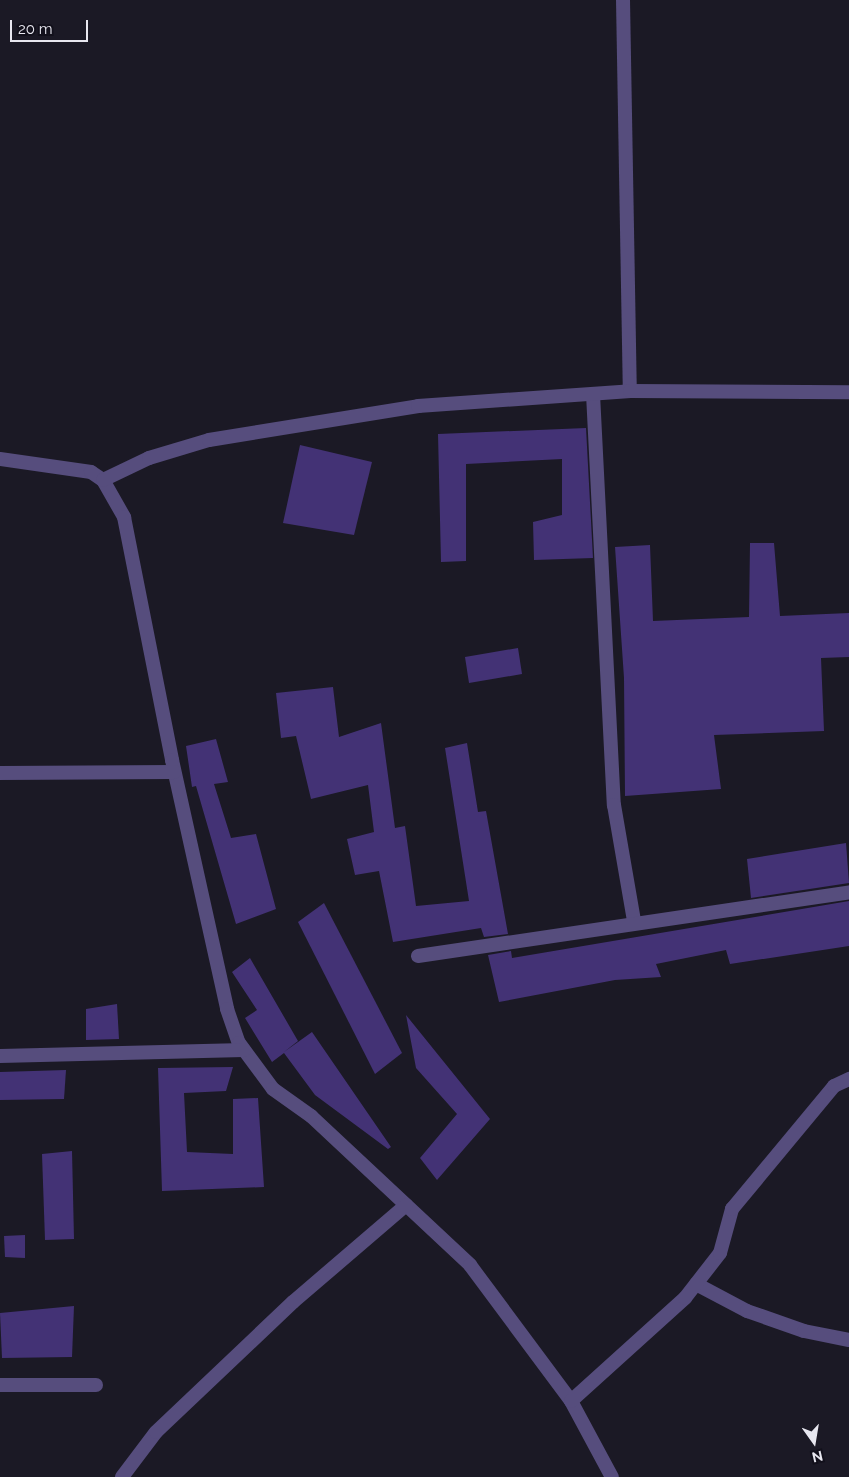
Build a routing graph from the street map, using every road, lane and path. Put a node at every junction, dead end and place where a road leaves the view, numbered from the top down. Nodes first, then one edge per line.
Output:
1 (623, 0) edge
2 (630, 392) junction
3 (849, 392) edge
4 (593, 394) junction
5 (0, 459) edge
6 (103, 480) junction
7 (174, 772) junction
8 (0, 773) edge
9 (849, 892) edge
10 (634, 921) junction
11 (418, 956) dead end
12 (244, 1050) junction
13 (0, 1056) edge
14 (849, 1079) edge
15 (406, 1204) junction
16 (696, 1284) junction
17 (849, 1340) edge
18 (0, 1385) edge
19 (96, 1385) dead end
20 (571, 1401) junction
21 (122, 1477) edge
22 (611, 1477) edge

1 - 2 street
2 - 3 street
2 - 4 street
4 - 6 street
4 - 10 street
5 - 6 street
6 - 7 street
7 - 8 street
7 - 12 street
9 - 10 street
10 - 11 street
12 - 13 street
12 - 15 street
14 - 16 street
15 - 20 street
15 - 21 street
16 - 17 street
16 - 20 street
18 - 19 street
20 - 22 street

